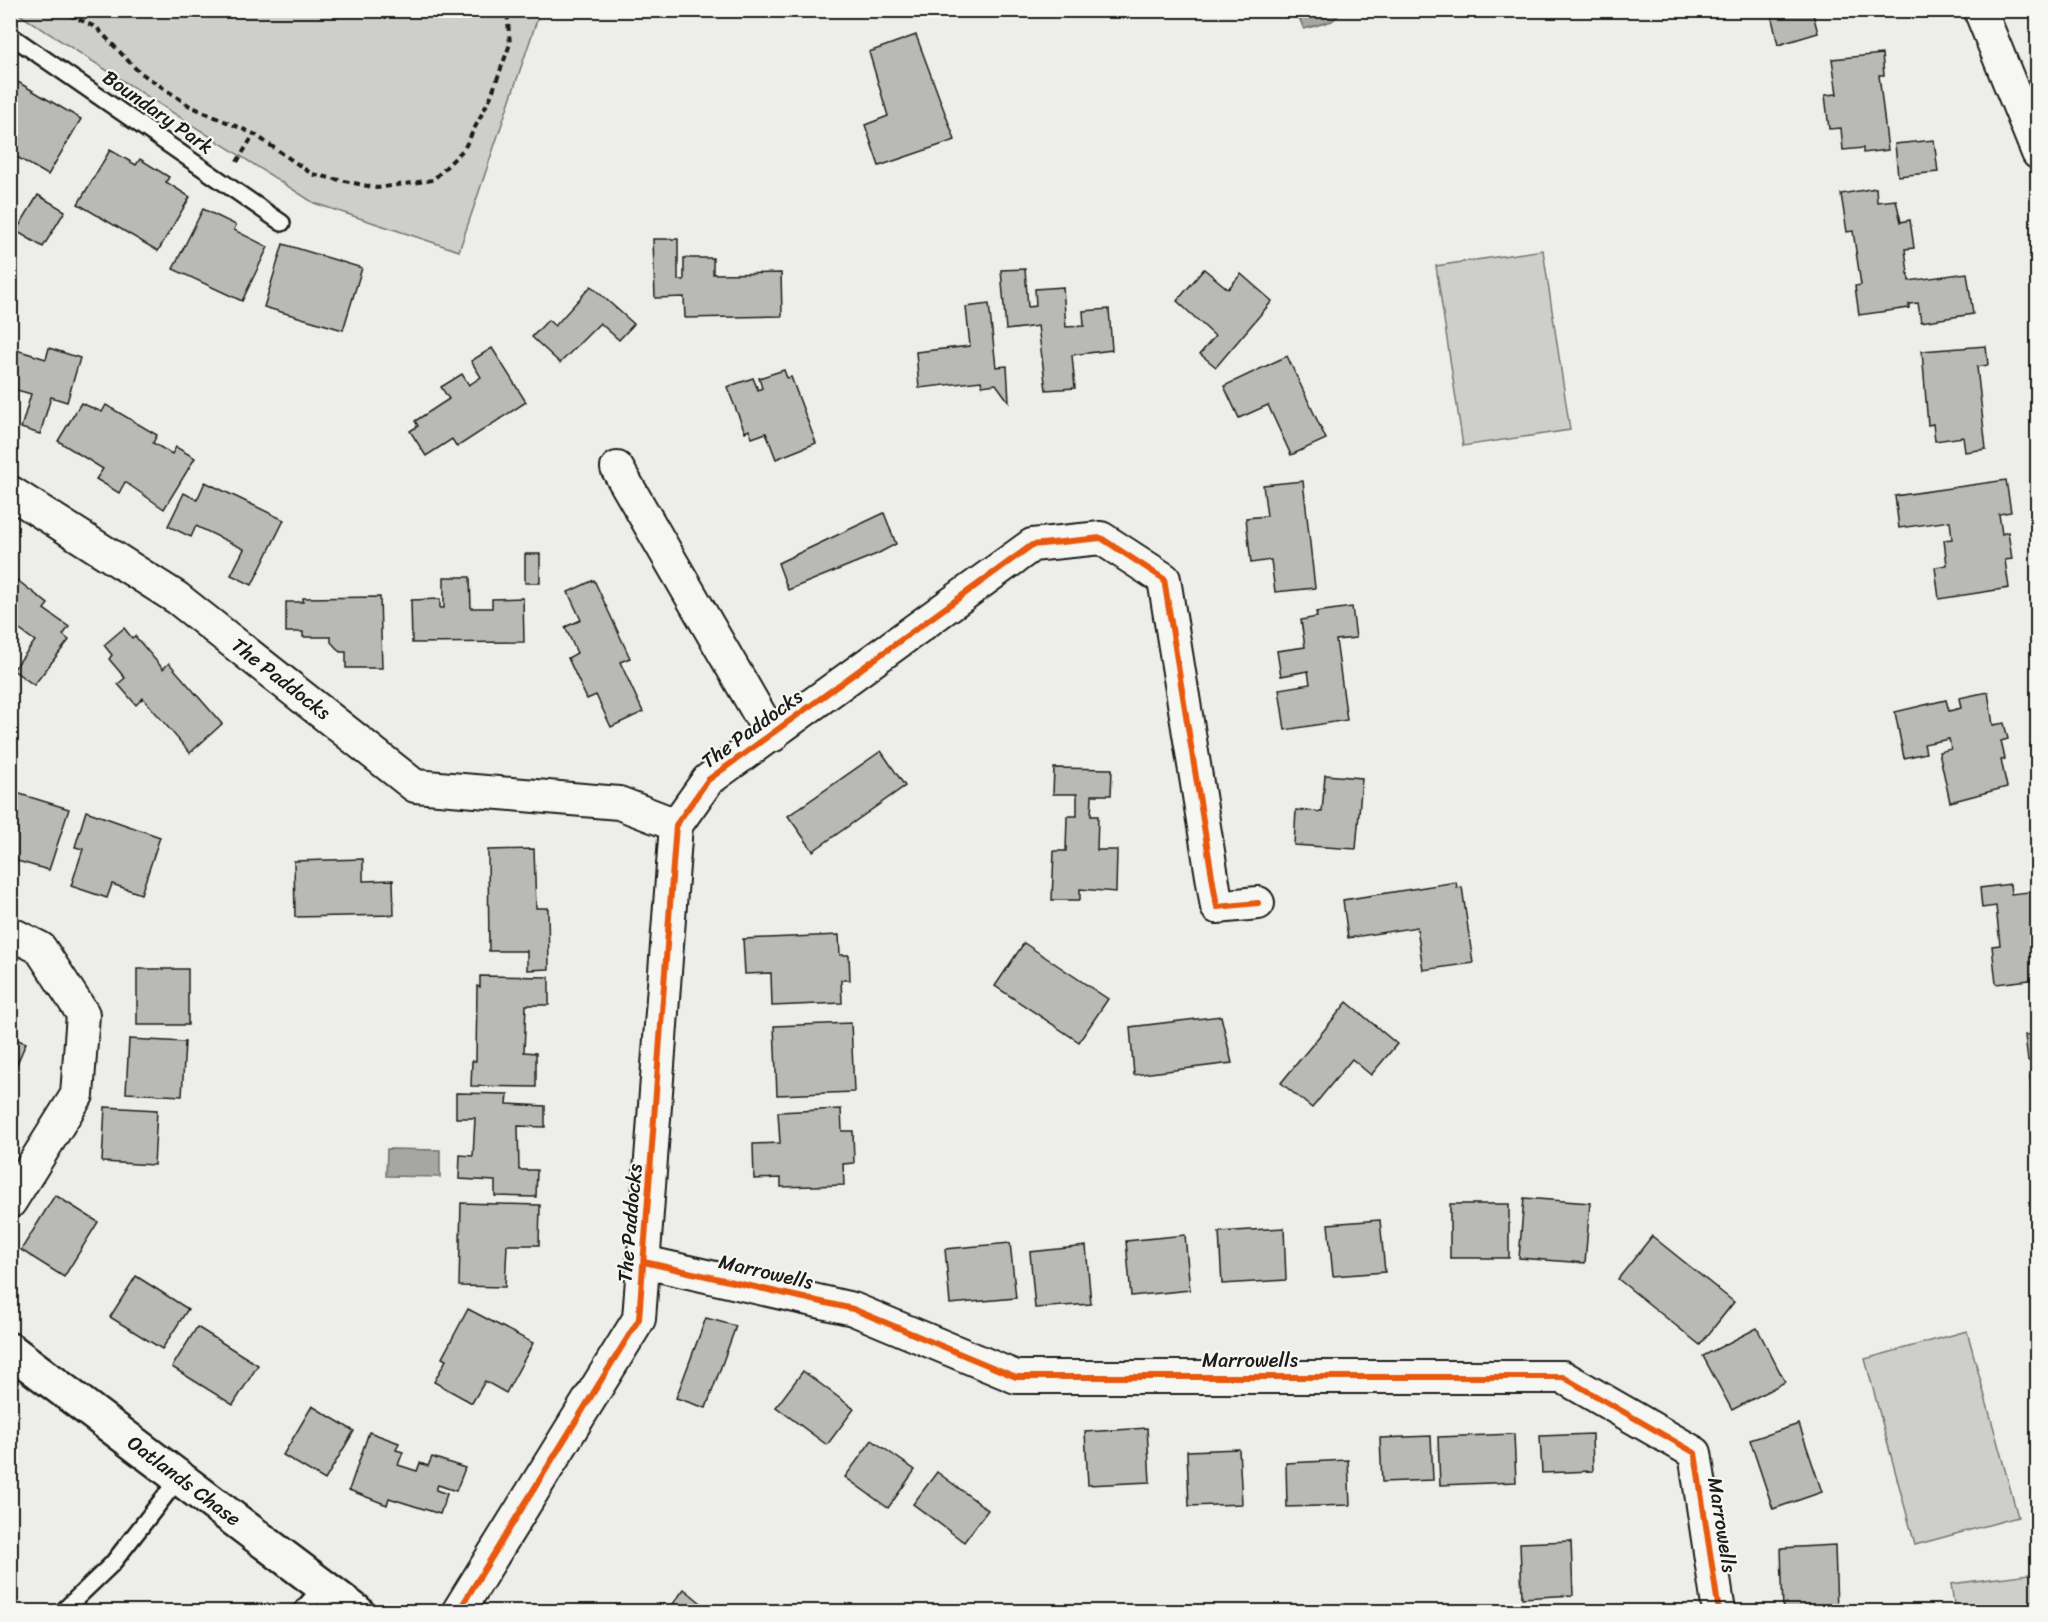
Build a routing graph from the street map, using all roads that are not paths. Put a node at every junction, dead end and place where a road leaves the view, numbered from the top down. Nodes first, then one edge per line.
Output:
1 (1980, 10) edge
2 (10, 35) edge
3 (2037, 153) edge
4 (282, 223) dead end
5 (617, 468) dead end
6 (10, 492) edge
7 (772, 736) junction
8 (676, 825) junction
9 (1258, 903) dead end
10 (10, 933) edge
11 (10, 1202) edge
12 (644, 1262) junction
13 (10, 1350) edge
14 (179, 1478) junction
15 (323, 1586) junction
16 (62, 1611) edge
17 (300, 1611) edge
18 (357, 1611) edge
19 (458, 1611) edge
20 (1719, 1611) edge

1 - 3 street
2 - 4 lane, Boundary Park
5 - 7 street, The Paddocks
6 - 8 street, The Paddocks
7 - 8 street, The Paddocks
7 - 9 street, The Paddocks
8 - 12 street, The Paddocks
10 - 11 street
12 - 19 street, The Paddocks
12 - 20 street, Marrowells
13 - 14 street, Oatlands Chase
14 - 15 street, Oatlands Chase
14 - 16 lane
15 - 17 lane
15 - 18 street, Oatlands Chase

